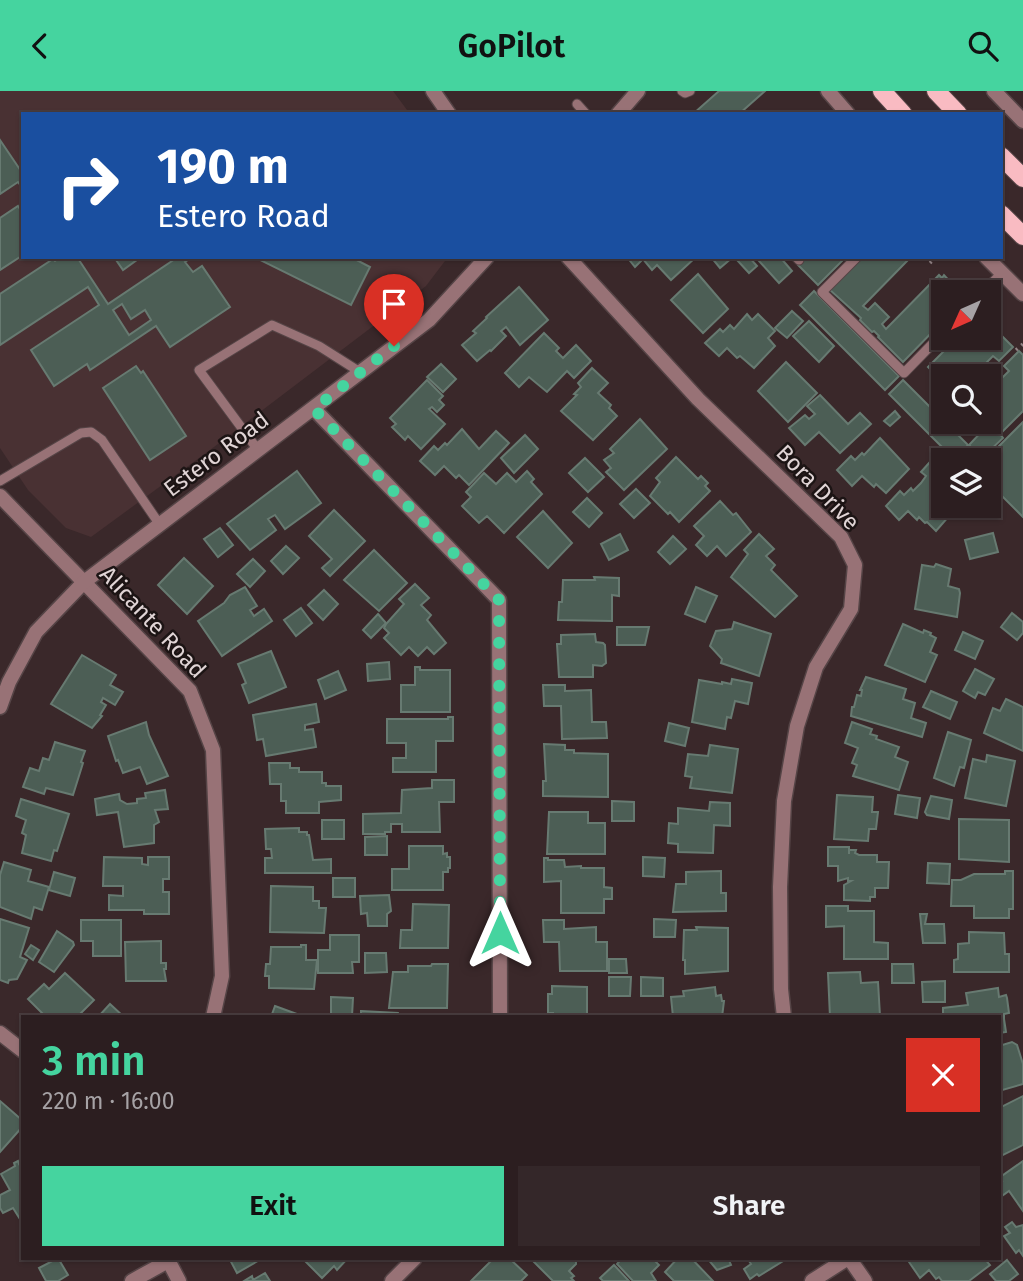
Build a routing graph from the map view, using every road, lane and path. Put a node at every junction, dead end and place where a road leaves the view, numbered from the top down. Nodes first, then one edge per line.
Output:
1 (433, 91) edge
2 (638, 91) edge
3 (682, 91) edge
4 (690, 91) edge
5 (828, 91) edge
6 (882, 91) edge
7 (936, 91) edge
8 (994, 91) edge
9 (577, 104) dead end
10 (448, 112) edge
11 (584, 112) edge
12 (620, 112) edge
13 (846, 112) edge
14 (901, 112) edge
15 (956, 112) edge
16 (1023, 121) edge
17 (1003, 158) edge
18 (1023, 178) edge
19 (1003, 216) edge
20 (1023, 236) edge
21 (485, 259) edge
22 (570, 259) edge
23 (855, 259) edge
24 (934, 259) edge
25 (988, 259) edge
26 (930, 263) dead end
27 (1002, 272) junction
28 (994, 280) edge
29 (1023, 294) edge
30 (1023, 344) edge
31 (931, 345) edge
32 (1016, 351) dead end
33 (360, 372) junction
34 (314, 409) junction
35 (258, 450) junction
36 (0, 481) edge
37 (0, 496) edge
38 (160, 525) junction
39 (84, 582) junction
40 (0, 707) edge
41 (214, 1015) edge
42 (500, 1015) edge
43 (784, 1015) edge
44 (0, 1033) edge
45 (21, 1049) edge
46 (167, 1260) edge
47 (413, 1260) edge
48 (845, 1260) edge
49 (849, 1260) edge
50 (132, 1281) edge
51 (179, 1281) edge
52 (392, 1281) edge
53 (812, 1281) edge
54 (864, 1281) edge

1 - 10 street
2 - 12 street
3 - 4 lane
5 - 13 street
6 - 14 main road
7 - 15 main road
8 - 16 street
9 - 11 lane
17 - 18 main road
19 - 20 main road
21 - 33 street, Estero Road
22 - 43 street, Bora Drive
23 - 31 lane
24 - 26 path
25 - 27 street
27 - 28 lane
27 - 29 street
30 - 32 path
33 - 34 street, Estero Road
33 - 35 lane
34 - 35 street, Estero Road
34 - 42 street
35 - 38 street, Estero Road
36 - 38 lane
37 - 39 street, Alicante Road
38 - 39 street, Estero Road
39 - 40 street, Estero Road
39 - 41 street, Alicante Road
44 - 45 street
46 - 50 street
46 - 51 street
47 - 52 street
48 - 53 street
49 - 54 street

